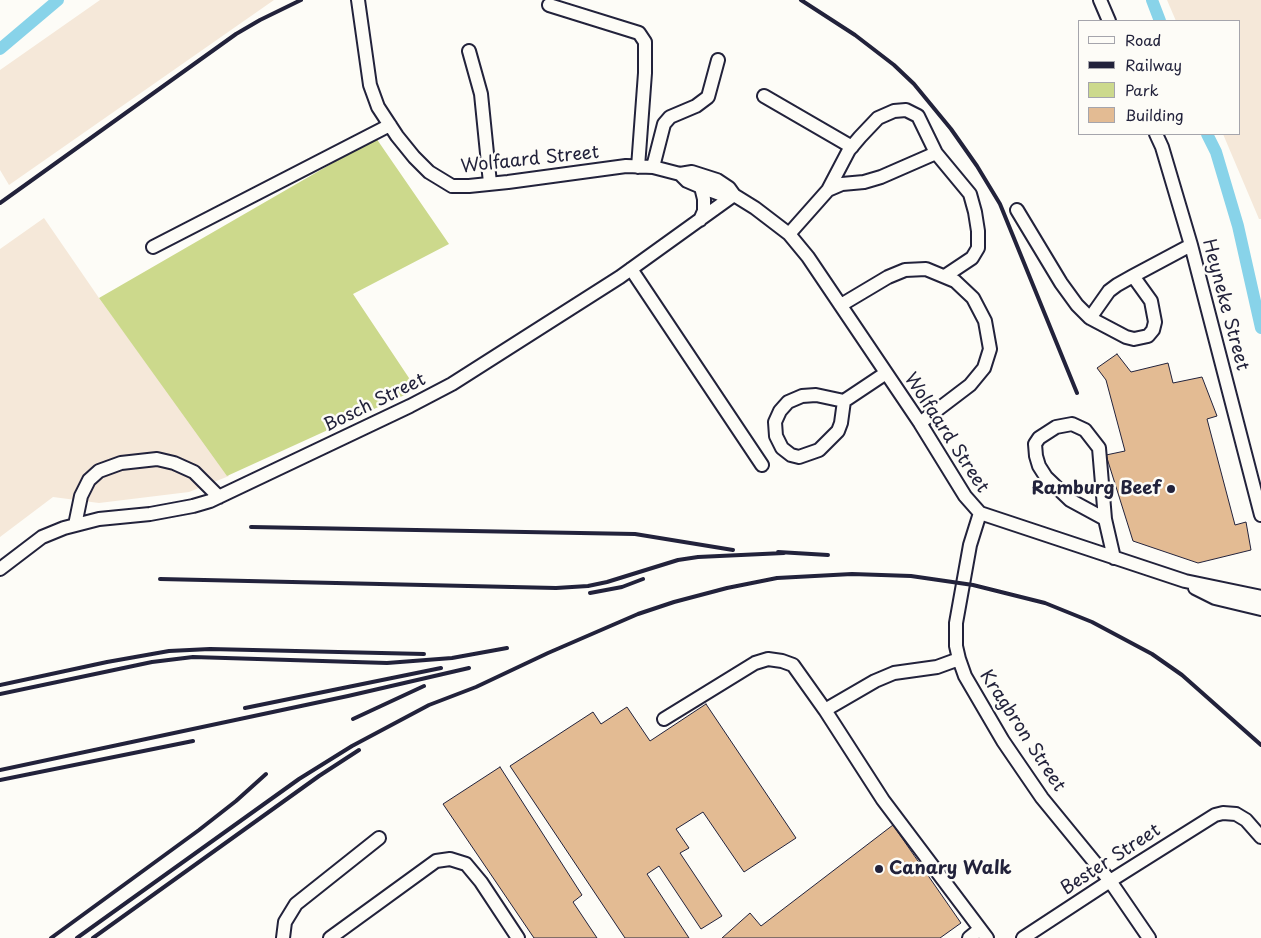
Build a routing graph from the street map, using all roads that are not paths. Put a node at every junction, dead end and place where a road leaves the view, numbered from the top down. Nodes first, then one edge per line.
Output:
1 (358, 0) edge
2 (1100, 0) edge
3 (550, 5) dead end
4 (1109, 20) edge
5 (469, 51) dead end
6 (718, 60) dead end
7 (764, 96) dead end
8 (390, 124) junction
9 (1156, 135) edge
10 (852, 147) junction
11 (936, 153) junction
12 (638, 166) junction
13 (653, 167) junction
14 (680, 174) junction
15 (490, 183) junction
16 (701, 187) junction
17 (828, 190) junction
18 (734, 195) junction
19 (1017, 210) dead end
20 (700, 220) junction
21 (789, 234) junction
22 (1192, 245) junction
23 (153, 247) dead end
24 (631, 270) junction
25 (945, 276) junction
26 (1133, 276) junction
27 (841, 305) junction
28 (1090, 318) junction
29 (886, 373) junction
30 (844, 401) junction
31 (920, 423) junction
32 (762, 465) dead end
33 (219, 497) junction
34 (980, 513) junction
35 (1261, 515) edge
36 (1105, 519) junction
37 (75, 524) junction
38 (1114, 558) junction
39 (0, 569) edge
40 (1184, 581) junction
41 (1261, 597) edge
42 (1261, 609) edge
43 (959, 659) junction
44 (825, 710) junction
45 (664, 718) dead end
46 (1261, 837) edge
47 (379, 838) dead end
48 (1110, 881) junction
49 (984, 933) edge
50 (283, 938) edge
51 (330, 938) edge
52 (518, 938) edge
53 (969, 938) edge
54 (1023, 938) edge
55 (1149, 938) edge

1 - 8 street, Wolfaard Street
2 - 4 street
3 - 12 street
5 - 15 street
6 - 13 street
7 - 10 street
8 - 15 street, Wolfaard Street
8 - 23 street
9 - 22 street, Heyneke Street
10 - 11 street
10 - 17 street
11 - 17 street
11 - 25 street
12 - 13 street, Wolfaard Street
12 - 15 street, Wolfaard Street
13 - 14 street, Wolfaard Street
14 - 16 street, Wolfaard Street
14 - 18 street, Wolfaard Street
16 - 18 street, Wolfaard Street
16 - 20 street
17 - 21 street
18 - 20 street, Bosch Street
18 - 21 street, Wolfaard Street
19 - 28 street
20 - 24 street, Bosch Street
21 - 27 street, Wolfaard Street
22 - 26 street
22 - 35 street, Heyneke Street
24 - 32 street
24 - 33 street, Bosch Street
25 - 27 street
25 - 31 street
26 - 28 street
26 - 28 street
27 - 29 street, Wolfaard Street
29 - 30 street
29 - 31 street, Wolfaard Street
30 - 30 street
31 - 34 street, Wolfaard Street
33 - 37 street, Bosch Street
33 - 37 street
34 - 38 street, Wolfaard Street
34 - 43 street, Kragbron Street
36 - 36 street
36 - 38 street
37 - 39 street, Bosch Street
38 - 40 street, Wolfaard Street
40 - 41 street, Wolfaard Street
40 - 42 street
43 - 44 street
43 - 48 street, Kragbron Street
44 - 45 street
44 - 49 street
46 - 48 street, Bester Street
47 - 50 street
48 - 54 street, Bester Street
48 - 55 street, Kragbron Street
49 - 53 street
51 - 52 street

